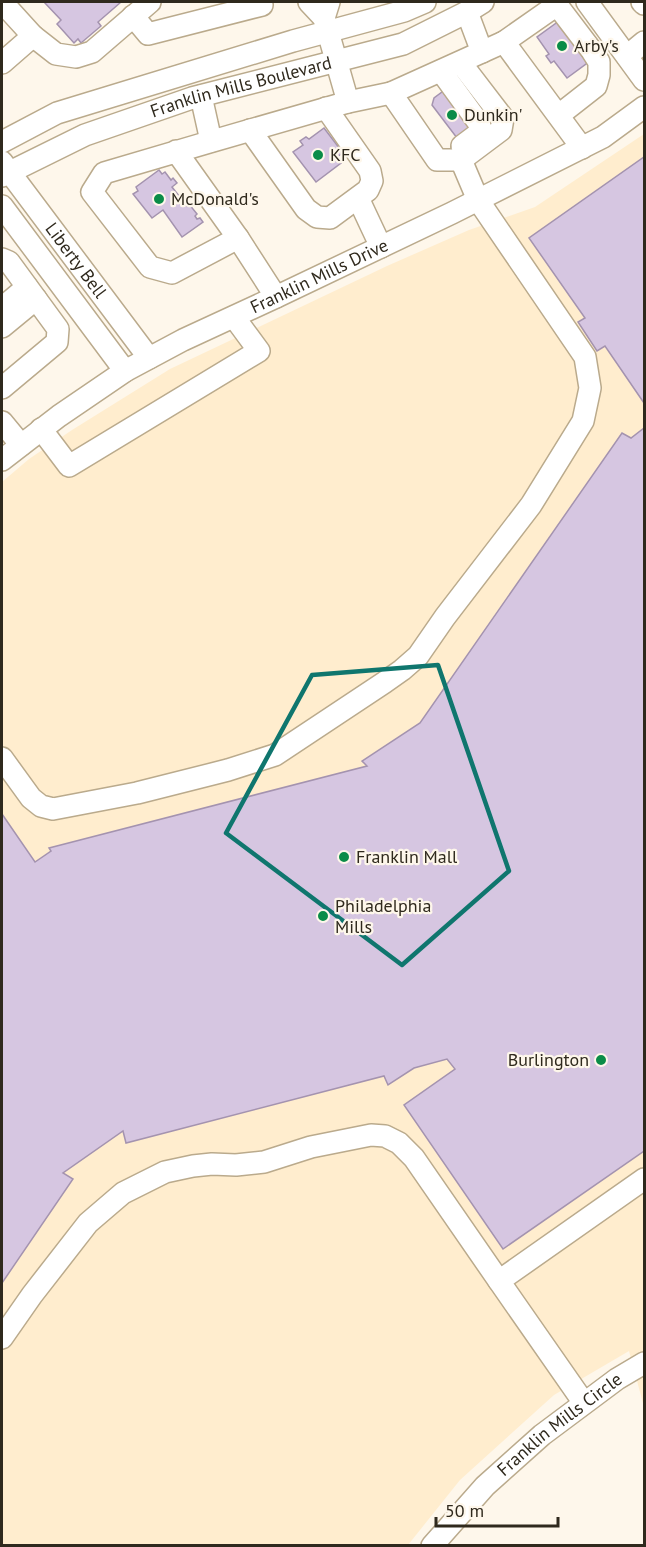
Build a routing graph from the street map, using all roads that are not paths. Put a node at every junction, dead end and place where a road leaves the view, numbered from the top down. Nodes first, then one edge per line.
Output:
1 (2, 2) edge
2 (150, 2) edge
3 (261, 2) edge
4 (309, 2) edge
5 (424, 2) edge
6 (587, 2) edge
7 (475, 7) edge
8 (133, 16) junction
9 (327, 17) edge
10 (33, 36) junction
11 (504, 42) junction
12 (645, 42) edge
13 (482, 52) junction
14 (627, 56) junction
15 (336, 61) junction
16 (460, 62) junction
17 (2, 63) edge
18 (441, 71) junction
19 (645, 80) edge
20 (391, 93) junction
21 (201, 96) junction
22 (348, 102) junction
23 (645, 107) edge
24 (326, 108) junction
25 (559, 115) junction
26 (250, 130) junction
27 (211, 141) junction
28 (2, 142) edge
29 (582, 148) junction
30 (176, 151) junction
31 (432, 153) junction
32 (461, 160) junction
33 (4, 170) edge
34 (358, 198) junction
35 (478, 200) junction
36 (2, 206) edge
37 (238, 238) junction
38 (381, 247) junction
39 (2, 259) edge
40 (32, 293) junction
41 (276, 297) junction
42 (2, 308) edge
43 (234, 316) junction
44 (2, 327) edge
45 (149, 358) junction
46 (125, 370) junction
47 (2, 388) edge
48 (2, 422) edge
49 (41, 429) junction
50 (21, 445) junction
51 (2, 460) edge
52 (2, 758) edge
53 (645, 1179) edge
54 (499, 1281) junction
55 (2, 1338) edge
56 (645, 1363) edge
57 (584, 1403) junction
58 (432, 1545) edge

1 - 10 street
2 - 8 street
3 - 8 street
4 - 9 street
5 - 9 street, Franklin Mills Boulevard
6 - 14 street
7 - 13 street
7 - 15 street, Franklin Mills Boulevard
8 - 10 street
9 - 15 street
9 - 28 street, Franklin Mills Boulevard
10 - 17 street
11 - 13 street
11 - 25 street
11 - 25 street
12 - 14 street
13 - 16 street
14 - 19 street
15 - 21 street, Franklin Mills Boulevard
15 - 22 street
16 - 18 street
16 - 32 street
18 - 20 street
18 - 31 street
20 - 22 street
20 - 31 street
21 - 27 street
21 - 33 street, Franklin Mills Boulevard
22 - 24 street
23 - 29 street, Franklin Mills Drive
24 - 26 street
24 - 34 street
25 - 29 street
26 - 27 street
26 - 34 street
27 - 30 street
29 - 35 street, Franklin Mills Drive
30 - 37 street
30 - 37 street
31 - 32 street
32 - 35 street
33 - 45 street, Liberty Bell
34 - 38 street
35 - 38 street, Franklin Mills Drive
35 - 52 street
36 - 46 street, Liberty Bell
37 - 41 street
38 - 41 street, Franklin Mills Drive
39 - 40 street
40 - 42 street
40 - 44 street
40 - 47 street
41 - 43 street, Franklin Mills Drive
43 - 45 street, Franklin Mills Drive
43 - 49 street
45 - 46 street, Franklin Mills Drive
46 - 49 street, Franklin Mills Drive
48 - 50 street
49 - 50 street, Franklin Mills Drive
50 - 51 street, Franklin Mills Drive
53 - 54 street
54 - 55 street
54 - 57 street
56 - 57 street, Franklin Mills Circle
57 - 58 street, Franklin Mills Circle

